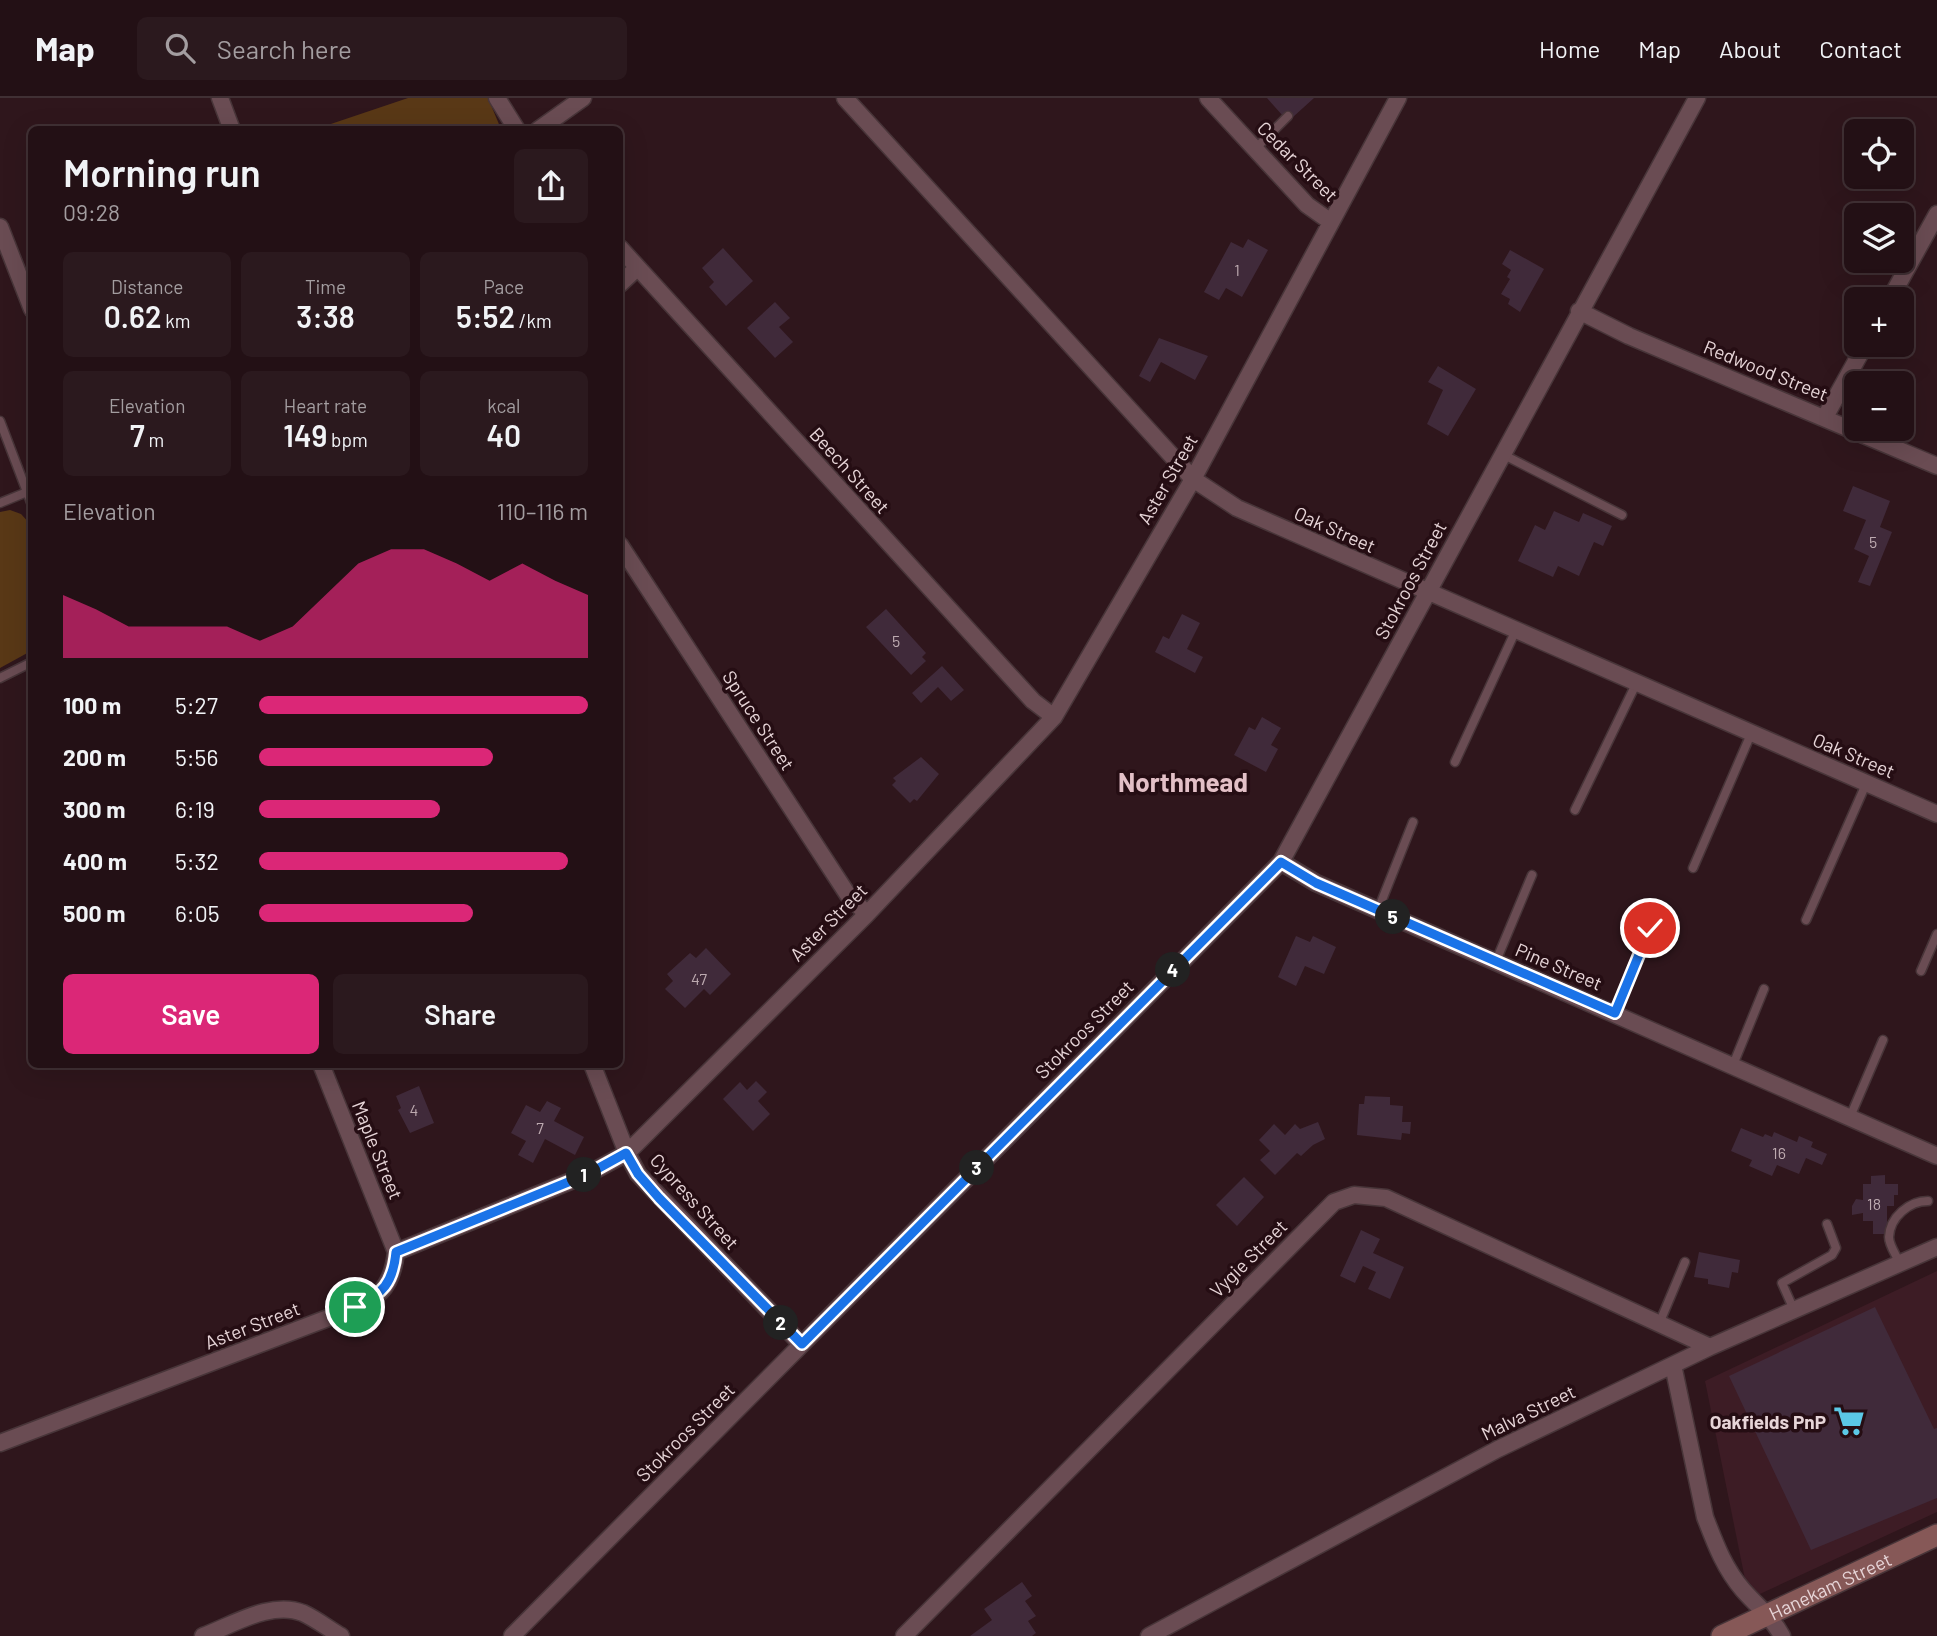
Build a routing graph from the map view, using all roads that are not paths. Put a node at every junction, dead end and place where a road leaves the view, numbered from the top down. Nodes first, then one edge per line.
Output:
1 (220, 98) edge
2 (497, 98) edge
3 (583, 98) edge
4 (845, 98) edge
5 (1208, 98) edge
6 (1398, 98) edge
7 (1697, 98) edge
8 (1288, 116) dead end
9 (230, 126) edge
10 (514, 126) edge
11 (544, 126) edge
12 (1255, 149) junction
13 (1937, 214) edge
14 (1331, 222) junction
15 (0, 227) edge
16 (623, 252) edge
17 (637, 268) junction
18 (623, 281) edge
19 (1897, 287) edge
20 (28, 299) edge
21 (1579, 311) junction
22 (1858, 357) edge
23 (1825, 417) junction
24 (0, 421) edge
25 (1502, 454) junction
26 (1937, 466) edge
27 (1193, 479) junction
28 (27, 492) joint
29 (0, 503) edge
30 (1622, 515) dead end
31 (623, 556) edge
32 (1426, 593) junction
33 (1515, 632) junction
34 (28, 664) edge
35 (0, 678) edge
36 (1636, 684) junction
37 (1054, 717) junction
38 (1751, 734) junction
39 (1455, 762) dead end
40 (1866, 784) junction
41 (1575, 810) dead end
42 (1937, 814) edge
43 (1413, 822) dead end
44 (1281, 862) junction
45 (1693, 868) dead end
46 (1532, 875) dead end
47 (1378, 910) junction
48 (867, 914) junction
49 (1806, 920) dead end
50 (1650, 928) dead end
51 (1937, 934) edge
52 (1496, 961) junction
53 (1921, 971) dead end
54 (1764, 989) dead end
55 (1615, 1013) junction
56 (1883, 1040) dead end
57 (1733, 1065) junction
58 (323, 1068) edge
59 (594, 1068) edge
60 (1850, 1117) junction
61 (626, 1153) junction
62 (1937, 1156) edge
63 (1928, 1201) dead end
64 (1827, 1224) dead end
65 (1937, 1247) edge
66 (396, 1252) junction
67 (1685, 1262) dead end
68 (1900, 1264) junction
69 (1794, 1310) junction
70 (1659, 1324) junction
71 (802, 1344) junction
72 (1710, 1347) junction
73 (1673, 1365) junction
74 (0, 1443) edge
75 (1937, 1535) edge
76 (1768, 1614) junction
77 (203, 1636) edge
78 (341, 1636) edge
79 (512, 1636) edge
80 (904, 1636) edge
81 (1149, 1636) edge
82 (1721, 1636) edge
83 (1782, 1636) edge

1 - 9 street
2 - 10 street
3 - 11 street
4 - 27 street, Oak Street
5 - 12 street, Cedar Street
6 - 14 street, Aster Street
7 - 21 street, Stokroos Street
8 - 12 lane
12 - 14 street, Cedar Street
13 - 19 street
14 - 27 street, Aster Street
15 - 20 street
16 - 17 street, Beech Street
17 - 18 street
17 - 37 street, Beech Street
21 - 23 street, Redwood Street
21 - 25 street, Stokroos Street
22 - 23 street
23 - 26 street, Redwood Street
24 - 28 lane
25 - 30 lane
25 - 32 street, Stokroos Street
27 - 32 street, Oak Street
27 - 37 street, Aster Street
28 - 29 lane
31 - 48 street, Spruce Street
32 - 33 street, Oak Street
32 - 44 street, Stokroos Street
33 - 36 street, Oak Street
33 - 39 lane
34 - 35 lane
36 - 38 street, Oak Street
36 - 41 lane
37 - 48 street, Aster Street
38 - 40 street, Oak Street
38 - 45 lane
40 - 42 street, Oak Street
40 - 49 lane
43 - 47 lane
44 - 47 street, Pine Street
44 - 71 street, Stokroos Street
46 - 52 lane
47 - 52 street, Pine Street
48 - 61 street, Aster Street
50 - 55 lane
51 - 53 lane
52 - 55 street, Pine Street
54 - 57 lane
55 - 57 street, Pine Street
56 - 60 lane
57 - 60 street, Pine Street
58 - 66 street, Maple Street
59 - 61 street, Cypress Street
60 - 62 street, Pine Street
61 - 66 street, Aster Street
61 - 71 street, Cypress Street
63 - 68 lane
64 - 69 lane
65 - 68 street, Malva Street
66 - 74 street, Aster Street
67 - 70 lane
68 - 69 street, Malva Street
69 - 72 street, Malva Street
70 - 72 street, Vygie Street
70 - 80 street, Vygie Street
71 - 79 street, Stokroos Street
72 - 73 street, Malva Street
73 - 76 street
73 - 81 street, Malva Street
75 - 76 street, Hanekam Street
76 - 82 street, Hanekam Street
76 - 83 street
77 - 78 street

